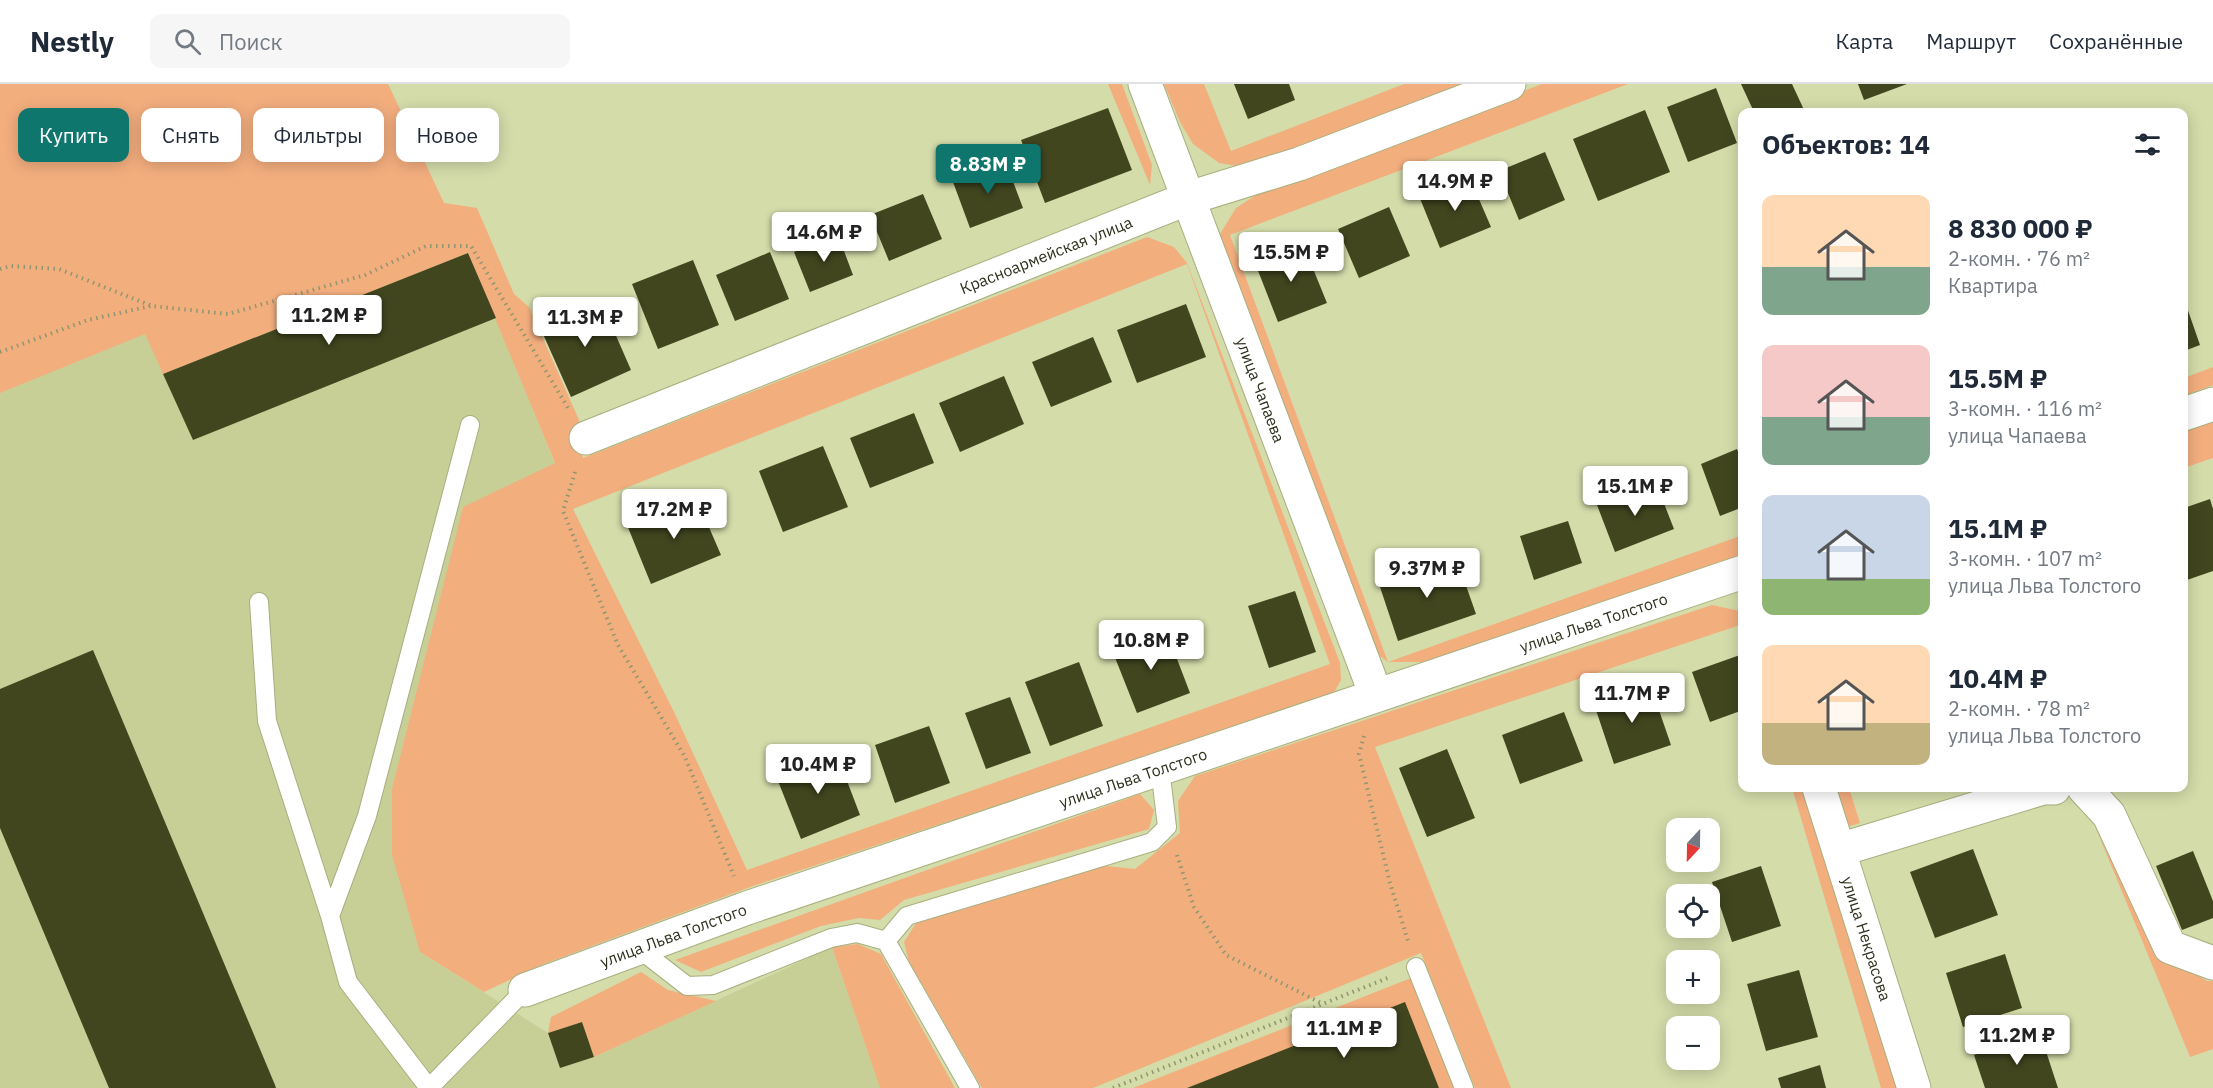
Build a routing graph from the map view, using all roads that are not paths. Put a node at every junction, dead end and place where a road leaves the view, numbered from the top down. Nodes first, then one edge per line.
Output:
1 (1145, 84) edge
2 (1509, 84) edge
3 (1189, 198) junction
4 (2213, 404) edge
5 (2188, 413) edge
6 (470, 425) dead end
7 (586, 438) road end
8 (1738, 574) edge
9 (260, 602) dead end
10 (1376, 695) junction
11 (1160, 768) junction
12 (1820, 792) edge
13 (2033, 792) edge
14 (2088, 792) edge
15 (1839, 850) junction
16 (330, 916) junction
17 (886, 941) junction
18 (638, 948) junction
19 (2213, 963) edge
20 (1416, 967) road end
21 (525, 990) joint
22 (970, 1088) edge
23 (1464, 1088) edge
24 (1914, 1088) edge

1 - 3 street, улица Чапаева
2 - 3 street, Красноармейская улица
3 - 7 street, Красноармейская улица
3 - 10 street, улица Чапаева
4 - 5 street
6 - 16 lane
8 - 10 street, улица Льва Толстого
9 - 16 lane
10 - 11 street, улица Льва Толстого
11 - 17 lane
11 - 18 street, улица Льва Толстого
12 - 15 street, улица Некрасова
13 - 15 street
14 - 19 street
15 - 24 street, улица Некрасова
16 - 21 lane
17 - 18 lane
17 - 22 lane
18 - 21 street, улица Льва Толстого
20 - 23 lane

